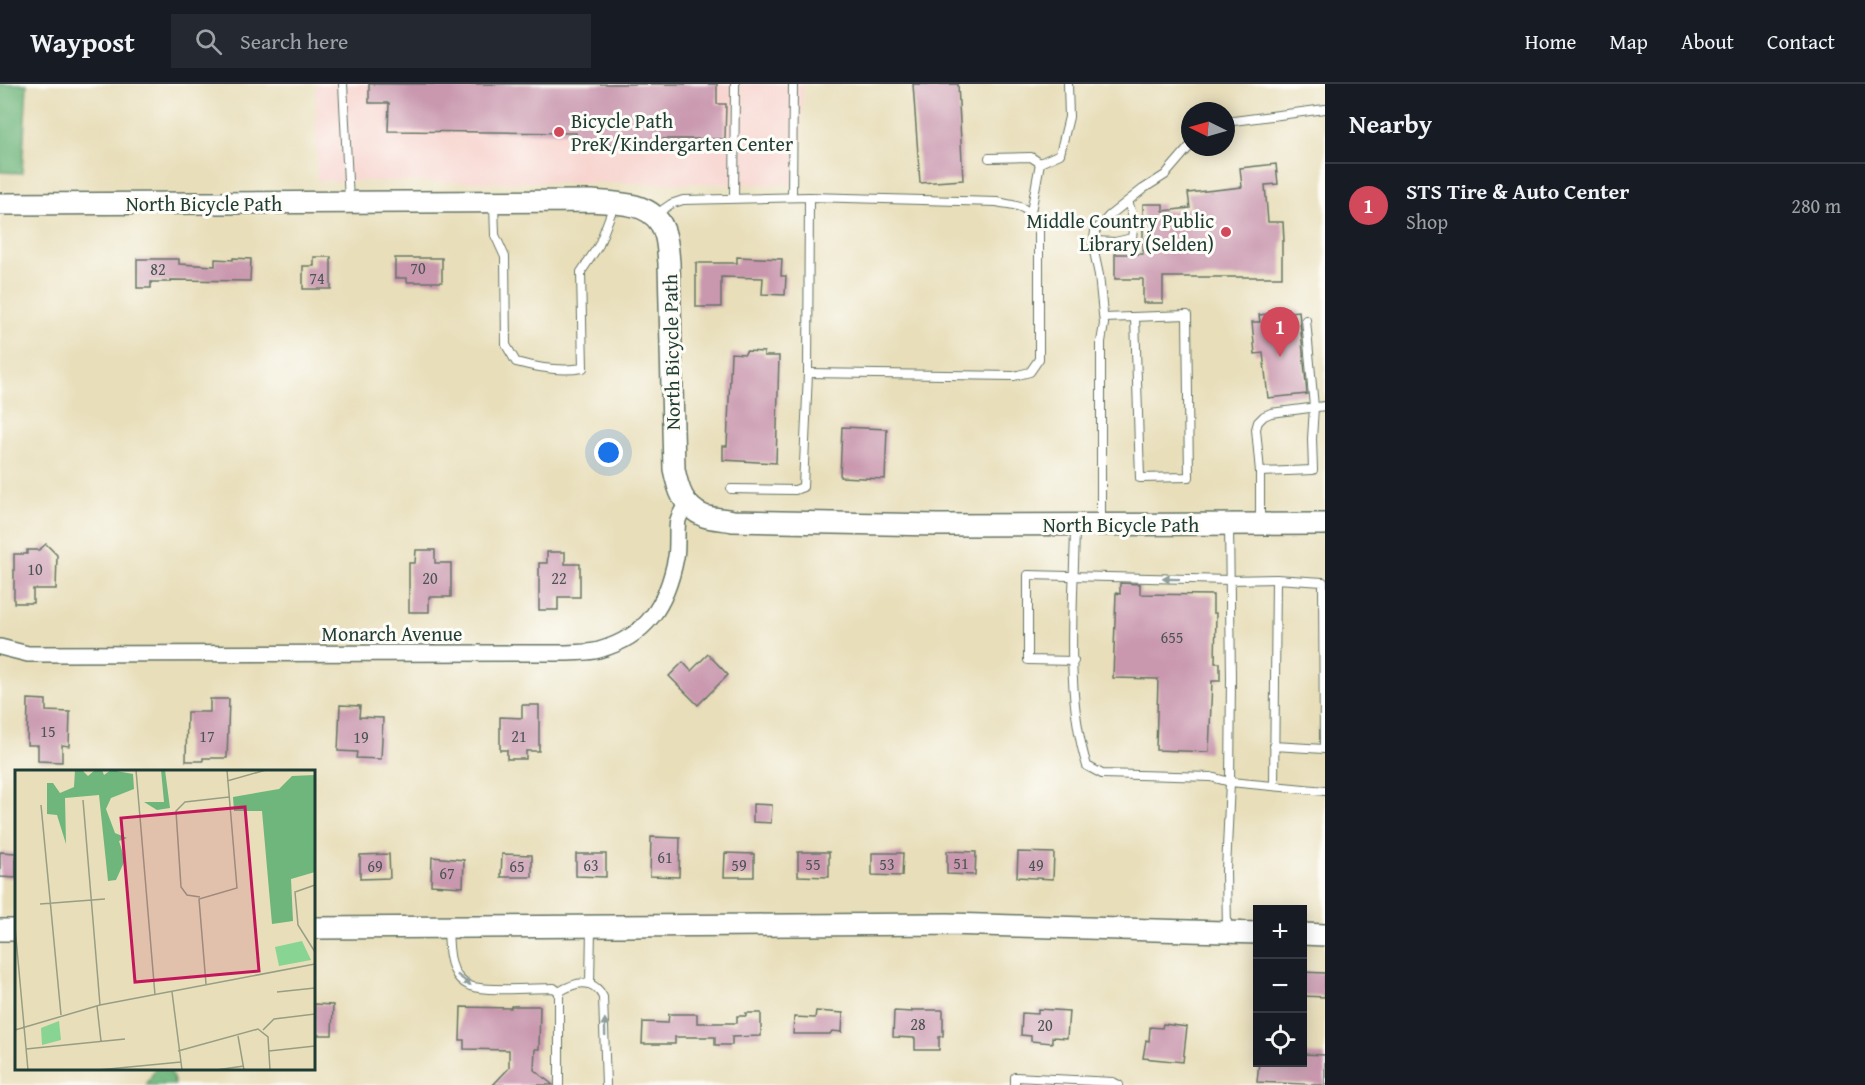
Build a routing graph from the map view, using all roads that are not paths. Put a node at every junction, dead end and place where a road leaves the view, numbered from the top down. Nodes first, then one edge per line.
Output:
1 (343, 84) edge
2 (735, 84) edge
3 (793, 84) edge
4 (1068, 84) edge
5 (1325, 108) edge
6 (1235, 121) edge
7 (1182, 156) edge
8 (989, 158) dead end
9 (1040, 163) junction
10 (792, 197) junction
11 (809, 197) junction
12 (734, 198) junction
13 (1128, 201) junction
14 (349, 202) junction
15 (494, 202) junction
16 (0, 204) edge
17 (615, 204) junction
18 (1031, 212) junction
19 (655, 215) junction
20 (1094, 241) junction
21 (1135, 317) junction
22 (1104, 318) junction
23 (1306, 320) dead end
24 (808, 373) junction
25 (1325, 406) edge
26 (1314, 408) junction
27 (1260, 472) junction
28 (731, 489) dead end
29 (687, 503) junction
30 (1075, 524) junction
31 (1101, 524) junction
32 (1229, 524) junction
33 (1260, 524) junction
34 (1325, 524) edge
35 (1074, 577) junction
36 (1276, 579) junction
37 (1230, 580) junction
38 (0, 647) edge
39 (1074, 661) junction
40 (1274, 746) junction
41 (1230, 782) junction
42 (1274, 786) junction
43 (1325, 791) edge
44 (591, 926) junction
45 (448, 927) junction
46 (315, 928) edge
47 (1227, 932) junction
48 (1253, 933) edge
49 (1307, 934) edge
50 (1325, 935) edge
51 (590, 984) junction
52 (559, 992) junction
53 (559, 1085) edge
54 (606, 1085) edge
55 (1015, 1085) edge
56 (1119, 1085) edge

1 - 14 lane
2 - 12 lane
3 - 10 lane
4 - 9 lane
5 - 6 lane
7 - 13 lane
8 - 9 lane
9 - 18 lane
10 - 11 lane
10 - 12 lane
11 - 18 lane
11 - 24 lane
12 - 19 lane
13 - 20 lane
13 - 20 lane
14 - 15 street, North Bicycle Path
14 - 16 street, North Bicycle Path
15 - 17 street, North Bicycle Path
15 - 17 lane
17 - 19 street, North Bicycle Path
18 - 24 lane
19 - 29 street, North Bicycle Path
20 - 22 lane
21 - 21 lane
21 - 22 lane
22 - 31 lane
23 - 26 lane
24 - 28 lane
25 - 26 lane
26 - 27 lane
26 - 27 lane
27 - 33 lane
29 - 30 street, North Bicycle Path
29 - 38 street, Monarch Avenue
30 - 31 street, North Bicycle Path
30 - 35 lane
31 - 32 street, North Bicycle Path
32 - 33 street, North Bicycle Path
32 - 37 lane
33 - 34 street, North Bicycle Path
37 -> 35 lane
35 - 39 lane
35 - 39 lane
36 - 37 lane
36 - 40 lane
36 - 40 lane
37 - 41 lane
39 - 41 lane
40 - 42 lane
41 - 42 lane
41 - 47 lane
42 - 43 lane
44 - 45 street
44 - 47 street
44 - 51 lane
45 - 46 street
45 -> 52 lane
47 - 48 street
49 - 50 street
51 - 52 lane
54 -> 51 lane
52 - 53 lane
55 - 56 lane

